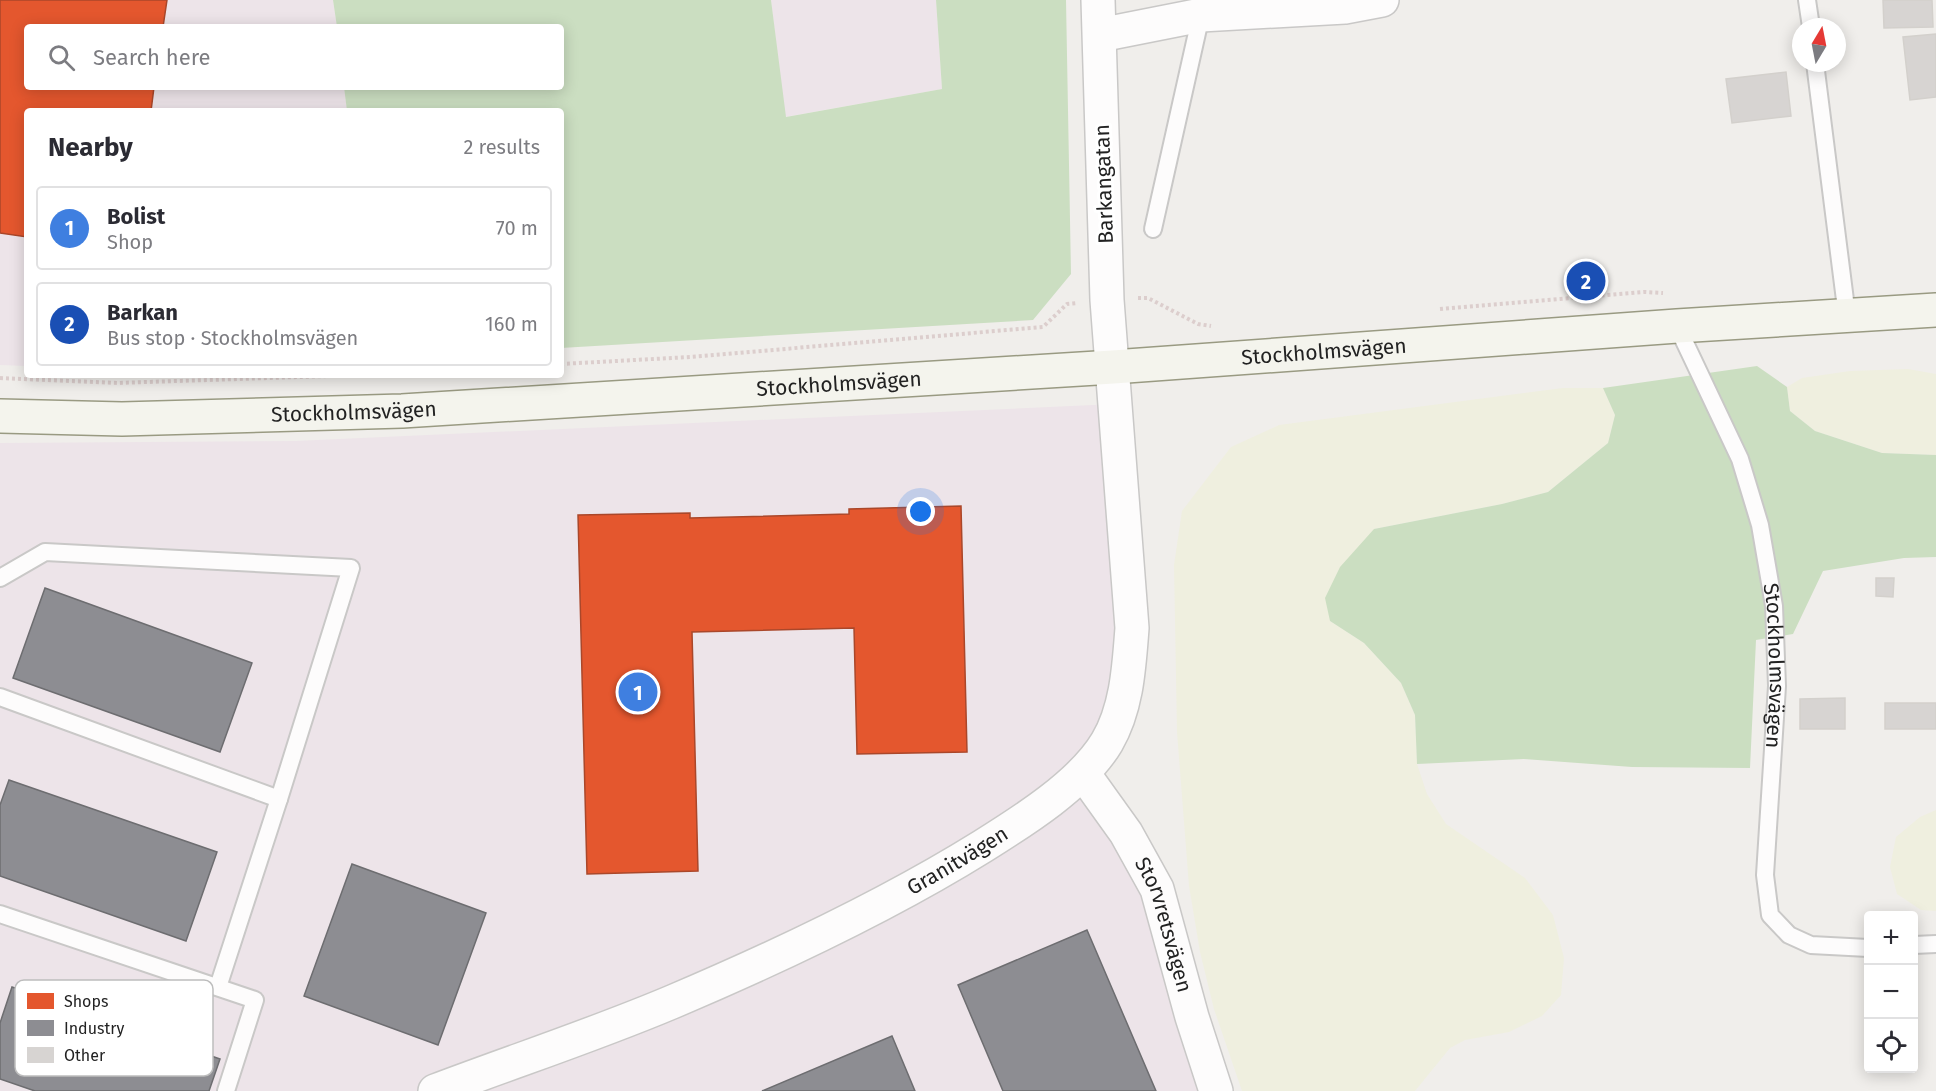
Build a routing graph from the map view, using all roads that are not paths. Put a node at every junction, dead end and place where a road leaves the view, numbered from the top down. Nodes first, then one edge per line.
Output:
1 (1098, 0) edge
2 (1382, 0) edge
3 (1807, 0) edge
4 (1201, 15) junction
5 (1810, 18) edge
6 (1100, 35) junction
7 (1816, 72) edge
8 (1153, 229) dead end
9 (1936, 310) edge
10 (1847, 316) junction
11 (1677, 326) junction
12 (1113, 368) junction
13 (0, 416) edge
14 (0, 578) edge
15 (0, 698) edge
16 (1083, 773) junction
17 (279, 799) junction
18 (0, 914) edge
19 (1936, 944) edge
20 (1918, 945) edge
21 (1864, 948) edge
22 (197, 980) edge
23 (213, 985) edge
24 (218, 987) junction
25 (226, 1091) edge
26 (435, 1091) edge
27 (1216, 1091) edge

1 - 6 street, Barkangatan
2 - 4 street
3 - 5 lane
4 - 6 street
4 - 8 lane
6 - 12 street, Barkangatan
7 - 10 lane
9 - 10 main road, Stockholmsvägen
10 - 11 main road, Stockholmsvägen
11 - 12 main road, Stockholmsvägen
11 - 21 lane, Stockholmsvägen
12 - 13 main road, Stockholmsvägen
12 - 16 street, Granitvägen
14 - 17 lane
15 - 17 lane
16 - 26 street, Granitvägen
16 - 27 street, Storvretsvägen
17 - 24 lane
18 - 22 lane
19 - 20 lane
23 - 24 lane
24 - 25 lane

